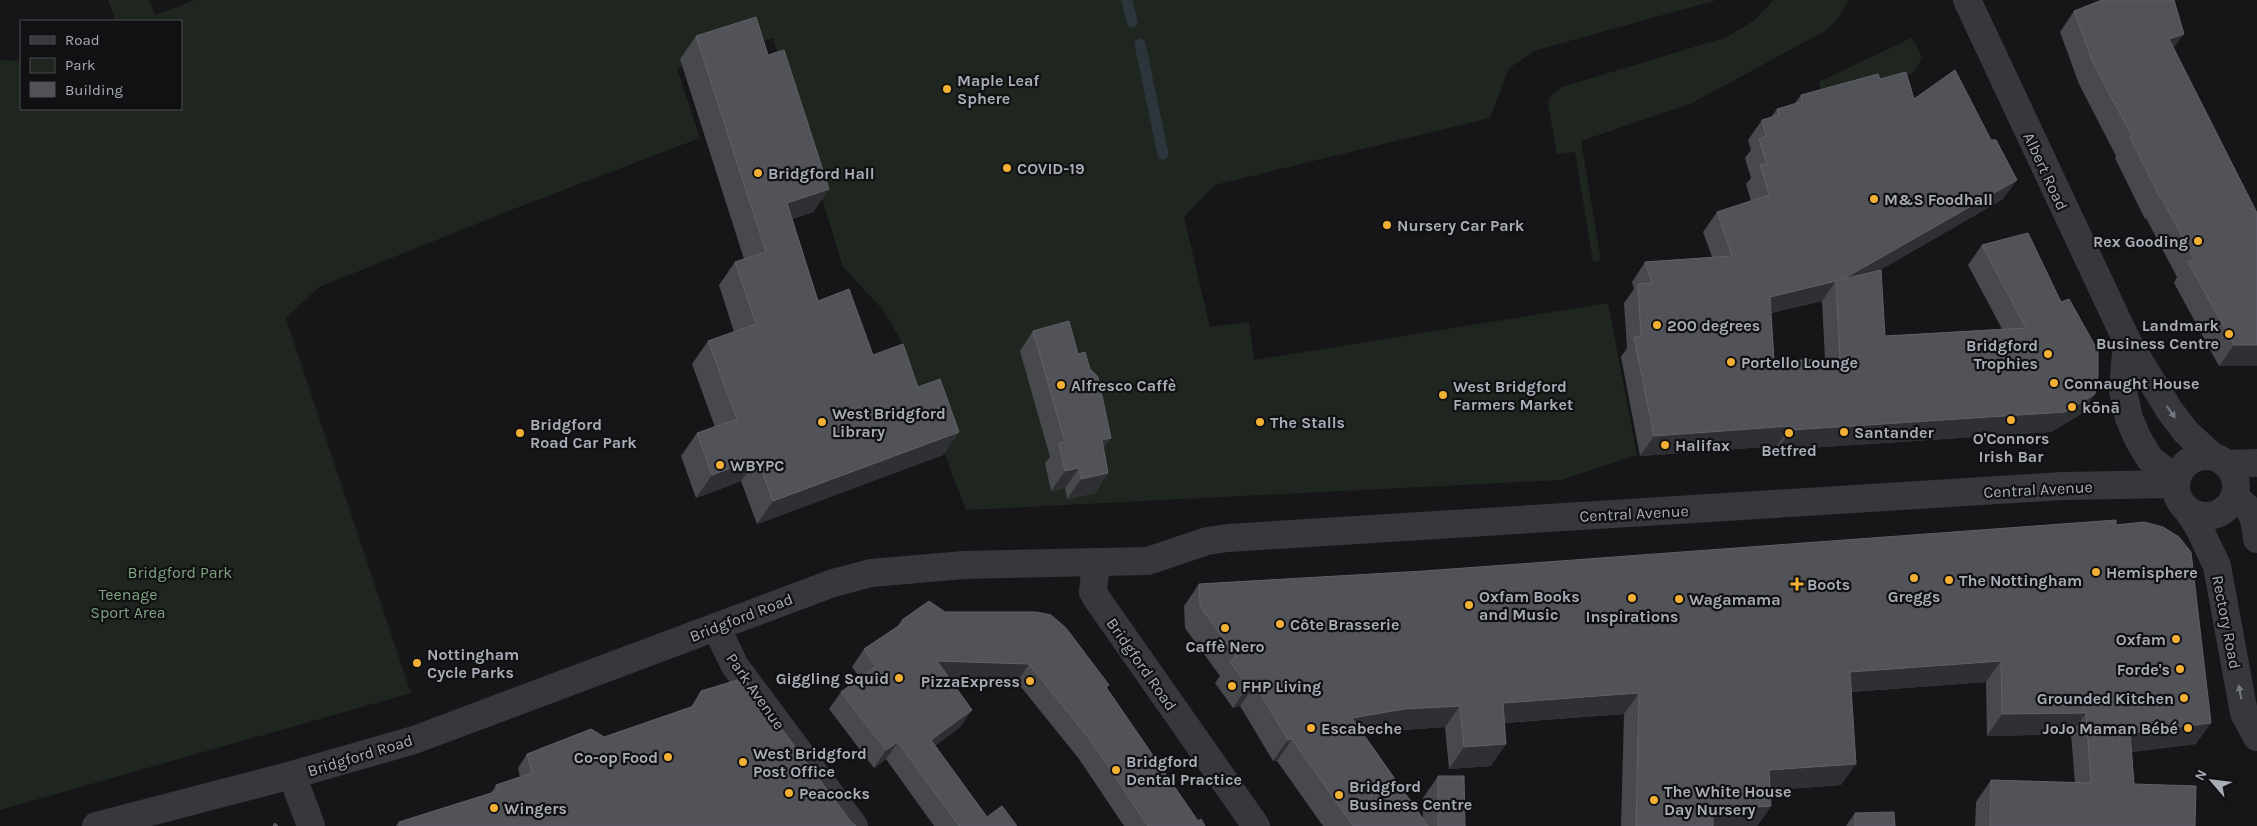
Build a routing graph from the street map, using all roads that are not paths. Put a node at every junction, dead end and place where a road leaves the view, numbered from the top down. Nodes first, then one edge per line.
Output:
1 (1967, 0) edge
2 (2127, 340) junction
3 (2219, 460) junction
4 (2257, 464) edge
5 (2176, 482) junction
6 (2242, 492) edge
7 (2188, 511) junction
8 (2257, 539) edge
9 (1096, 562) junction
10 (716, 627) junction
11 (2257, 737) edge
12 (292, 775) junction
13 (96, 826) edge
14 (311, 826) edge
15 (854, 826) edge
16 (1256, 826) edge

1 - 2 street, Albert Road
2 -> 3 street, Albert Road
2 - 5 street, Albert Road
3 - 4 street
3 - 5 street
3 - 6 street
5 - 7 street
5 - 9 street, Central Avenue
6 - 7 street
6 - 8 street
11 -> 7 street, Rectory Road
9 - 10 street, Bridgford Road
9 - 16 street, Bridgford Road
10 - 12 street, Bridgford Road
10 - 15 street, Park Avenue
12 - 13 street, Bridgford Road
12 - 14 street

